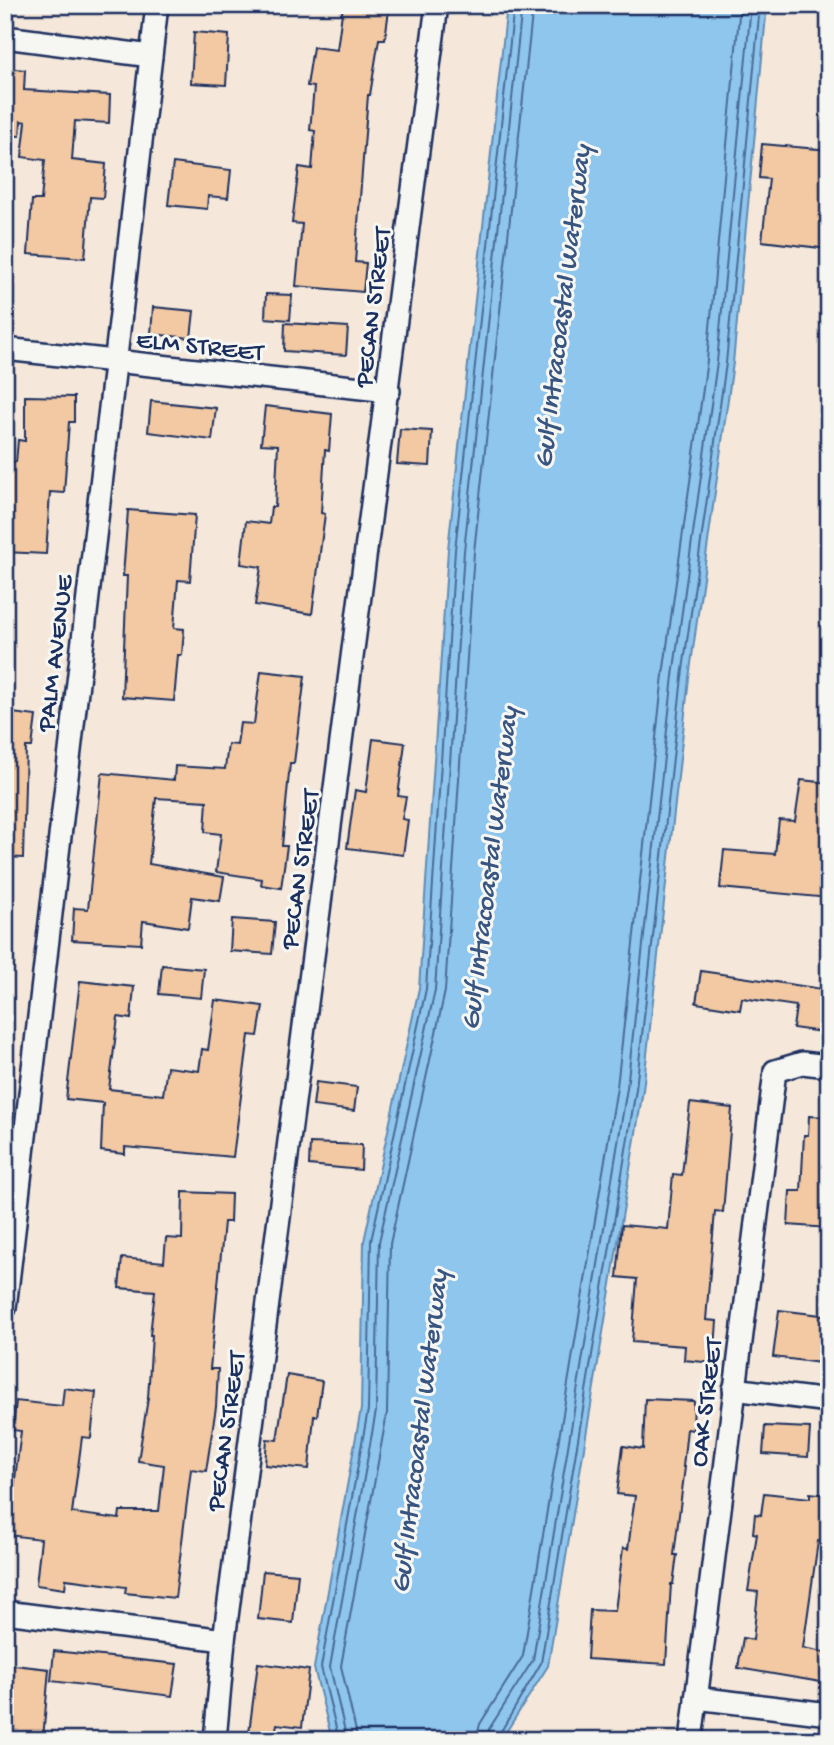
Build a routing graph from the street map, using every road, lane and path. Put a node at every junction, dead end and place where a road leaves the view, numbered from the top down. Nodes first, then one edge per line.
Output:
1 (157, 5) edge
2 (437, 5) edge
3 (5, 37) edge
4 (151, 56) junction
5 (5, 349) edge
6 (115, 363) junction
7 (389, 391) junction
8 (829, 1066) edge
9 (5, 1308) edge
10 (733, 1389) junction
11 (829, 1401) edge
12 (5, 1612) edge
13 (224, 1640) junction
14 (696, 1699) junction
15 (829, 1714) edge
16 (215, 1740) edge
17 (691, 1740) edge

1 - 4 street, PALM AVENUE
2 - 7 street, PECAN STREET
3 - 4 street
4 - 6 street, PALM AVENUE
5 - 6 street, ELM STREET
6 - 7 street, ELM STREET
6 - 9 street, PALM AVENUE
7 - 13 street, PECAN STREET
8 - 10 street, OAK STREET
10 - 11 street
10 - 14 street, OAK STREET
12 - 13 street
13 - 16 street, PECAN STREET
14 - 15 street
14 - 17 street, OAK STREET

